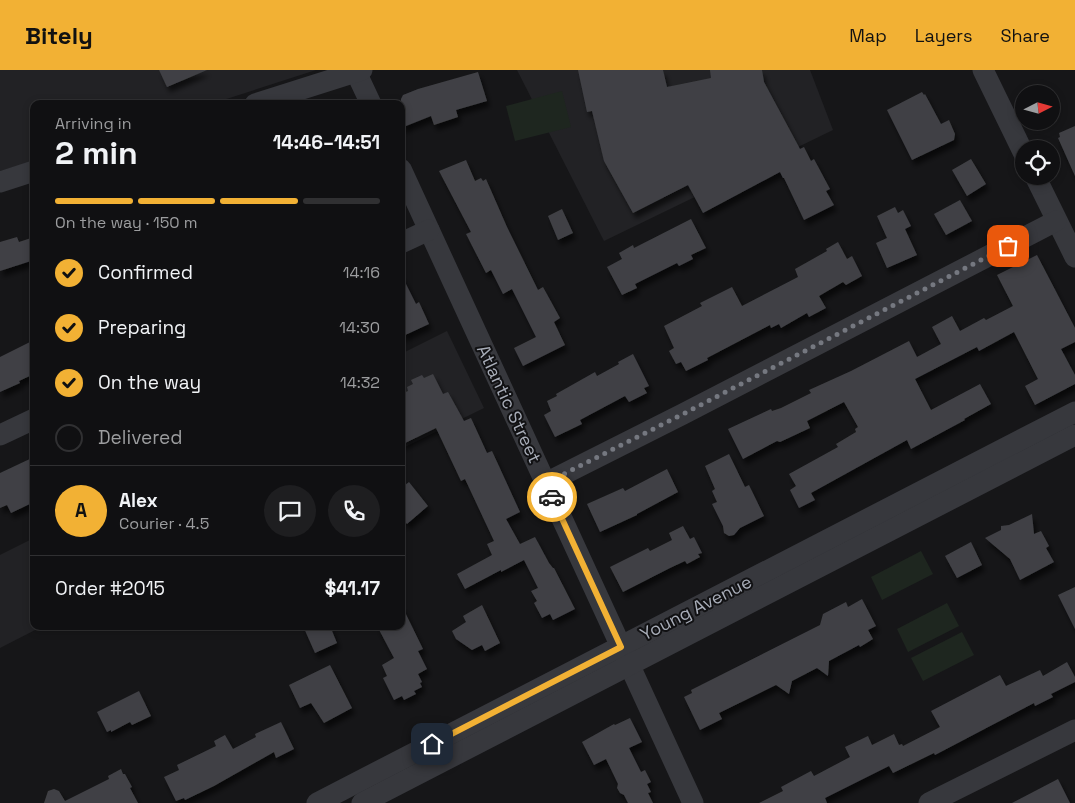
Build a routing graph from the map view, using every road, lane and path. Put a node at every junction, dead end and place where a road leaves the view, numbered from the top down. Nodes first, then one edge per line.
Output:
1 (983, 70) edge
2 (359, 71) edge
3 (268, 100) edge
4 (370, 100) edge
5 (1017, 140) edge
6 (30, 172) edge
7 (405, 178) edge
8 (0, 182) edge
9 (1038, 185) edge
10 (1056, 221) junction
11 (429, 230) junction
12 (405, 241) edge
13 (1075, 257) edge
14 (1075, 412) edge
15 (30, 421) edge
16 (0, 435) edge
17 (1075, 435) edge
18 (546, 483) junction
19 (625, 656) junction
20 (1075, 730) edge
21 (316, 803) edge
22 (362, 803) edge
23 (693, 803) edge
24 (929, 803) edge

1 - 5 street
2 - 3 street
2 - 4 street
6 - 8 street
7 - 11 street, Atlantic Street
9 - 10 street
10 - 13 street
10 - 18 street
11 - 12 street
11 - 18 street, Atlantic Street
14 - 19 street, Young Avenue
15 - 16 street
17 - 19 street, Young Avenue
18 - 19 street, Atlantic Street
19 - 21 street, Young Avenue
19 - 22 street, Young Avenue
19 - 23 street, Atlantic Street
20 - 24 street

